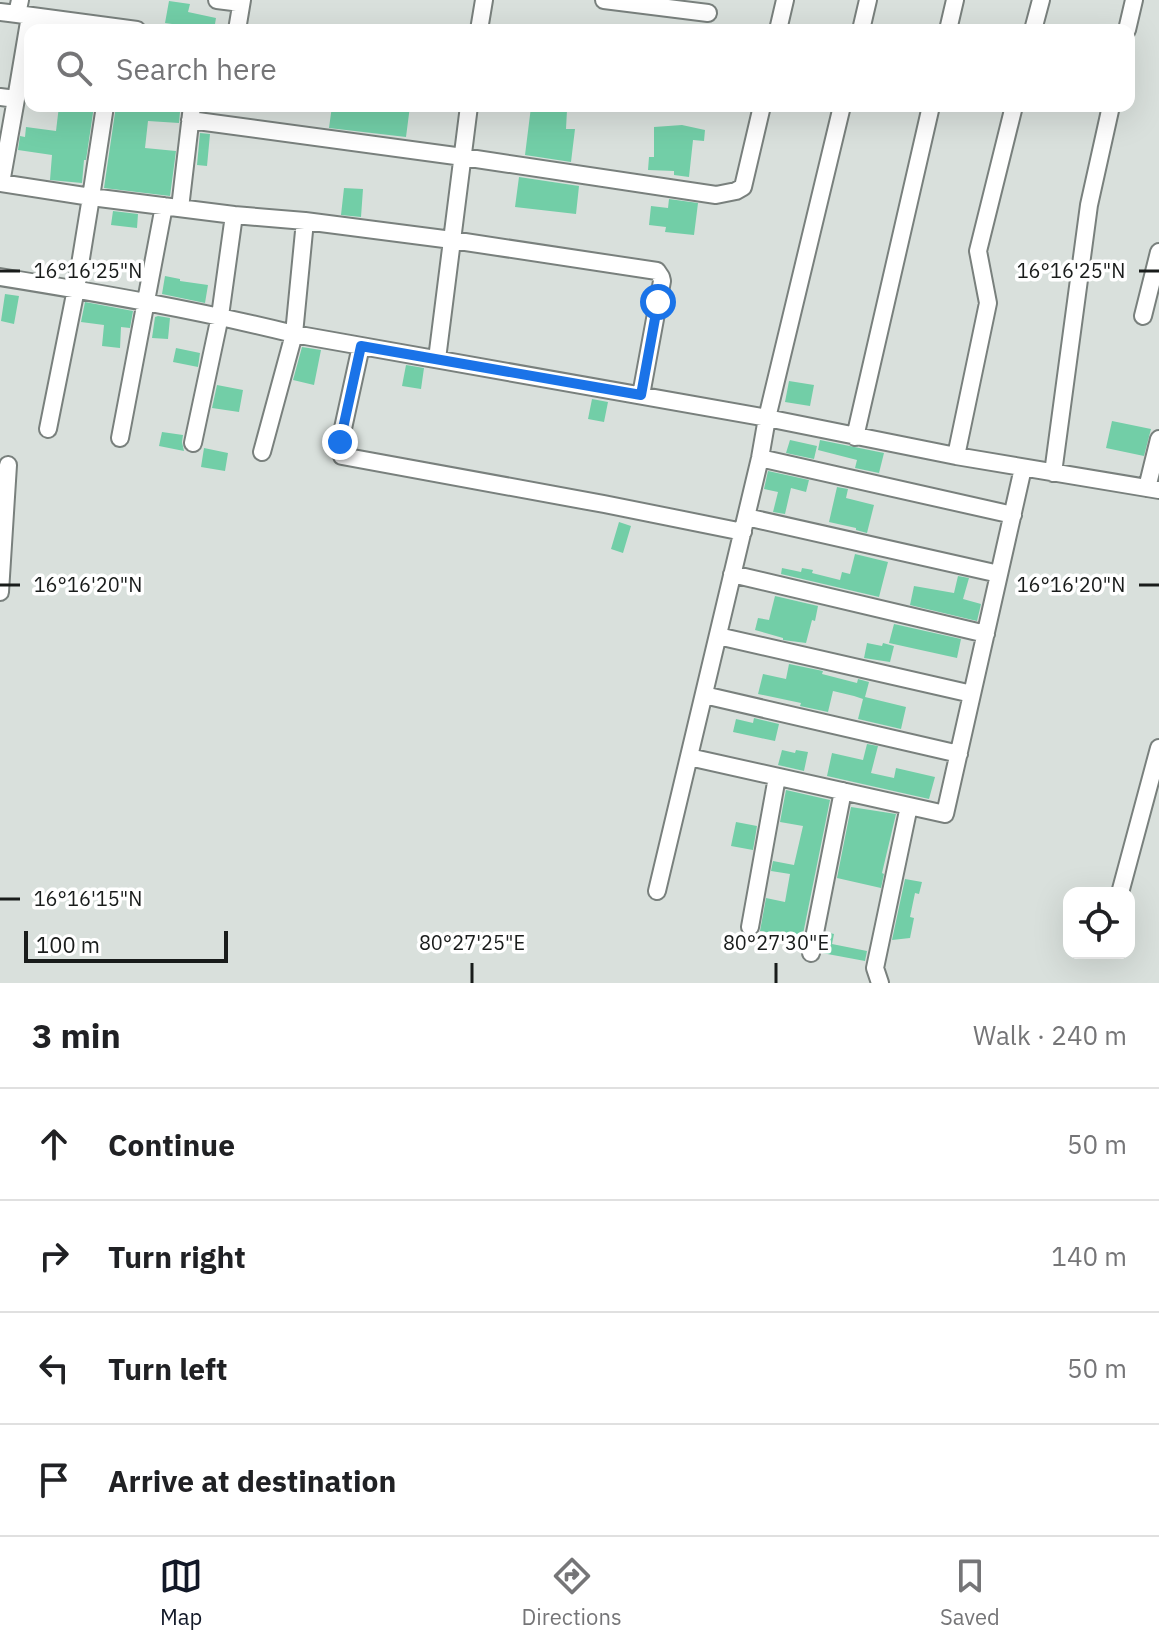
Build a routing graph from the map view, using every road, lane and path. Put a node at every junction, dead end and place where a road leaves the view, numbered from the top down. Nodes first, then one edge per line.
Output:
1 (217, 0) edge
2 (484, 0) edge
3 (604, 0) edge
4 (785, 0) edge
5 (868, 0) edge
6 (955, 0) edge
7 (1041, 0) edge
8 (1134, 0) edge
9 (241, 2) edge
10 (22, 10) edge
11 (0, 12) edge
12 (708, 13) dead end
13 (91, 24) edge
14 (238, 24) edge
15 (480, 24) edge
16 (779, 24) edge
17 (862, 24) edge
18 (949, 24) edge
19 (1035, 24) edge
20 (1128, 24) edge
21 (8, 98) edge
22 (104, 112) edge
23 (468, 112) edge
24 (761, 112) edge
25 (841, 112) edge
26 (930, 112) edge
27 (1013, 112) edge
28 (1110, 112) edge
29 (191, 113) edge
30 (463, 157) junction
31 (1, 183) edge
32 (91, 197) junction
33 (172, 207) junction
34 (234, 215) junction
35 (305, 221) junction
36 (452, 240) junction
37 (1159, 252) edge
38 (0, 277) edge
39 (76, 289) junction
40 (147, 302) junction
41 (220, 316) junction
42 (1143, 316) dead end
43 (294, 334) junction
44 (361, 346) junction
45 (437, 359) junction
46 (641, 395) junction
47 (767, 418) junction
48 (48, 429) dead end
49 (855, 437) junction
50 (120, 438) dead end
51 (1159, 439) edge
52 (193, 443) dead end
53 (262, 452) dead end
54 (956, 456) junction
55 (760, 458) junction
56 (8, 465) dead end
57 (1023, 468) junction
58 (1053, 473) junction
59 (1153, 489) edge
60 (1013, 515) junction
61 (744, 524) junction
62 (732, 574) junction
63 (999, 574) junction
64 (0, 590) edge
65 (986, 634) junction
66 (718, 636) junction
67 (972, 694) junction
68 (704, 695) junction
69 (1159, 748) edge
70 (959, 754) junction
71 (689, 757) junction
72 (777, 777) junction
73 (843, 791) junction
74 (909, 806) junction
75 (1122, 887) edge
76 (657, 891) dead end
77 (750, 927) dead end
78 (811, 953) dead end
79 (880, 983) edge

1 - 9 street
2 - 15 street
3 - 12 street
4 - 16 street
5 - 17 street
6 - 18 street
7 - 19 street
8 - 20 street
9 - 14 street
10 - 11 street
10 - 13 street
10 - 21 street
21 - 31 street
22 - 32 street
23 - 30 street
24 - 30 street
25 - 47 street
26 - 49 street
27 - 54 street
28 - 58 street
29 - 30 street
29 - 33 street
30 - 36 street
31 - 32 street
32 - 33 street
32 - 39 street
33 - 34 street
33 - 40 street
34 - 35 street
34 - 41 street
35 - 36 street
35 - 43 street
36 - 45 street
36 - 46 street
37 - 42 street
38 - 39 street
39 - 40 street
39 - 48 street
40 - 41 street
40 - 50 street
41 - 43 street
41 - 52 street
43 - 44 street
43 - 53 street
44 - 45 street
44 - 61 street
45 - 46 street
46 - 47 street
47 - 49 street
47 - 55 street
49 - 54 street
51 - 59 street
54 - 57 street
55 - 60 street
55 - 61 street
56 - 64 street
57 - 58 street
57 - 60 street
58 - 59 street
60 - 63 street
61 - 62 street
61 - 63 street
62 - 65 street
62 - 66 street
63 - 65 street
65 - 67 street
66 - 67 street
66 - 68 street
67 - 70 street
68 - 70 street
68 - 71 street
69 - 75 street
70 - 74 street
71 - 72 street
71 - 76 street
72 - 73 street
72 - 77 street
73 - 74 street
73 - 78 street
74 - 79 street

